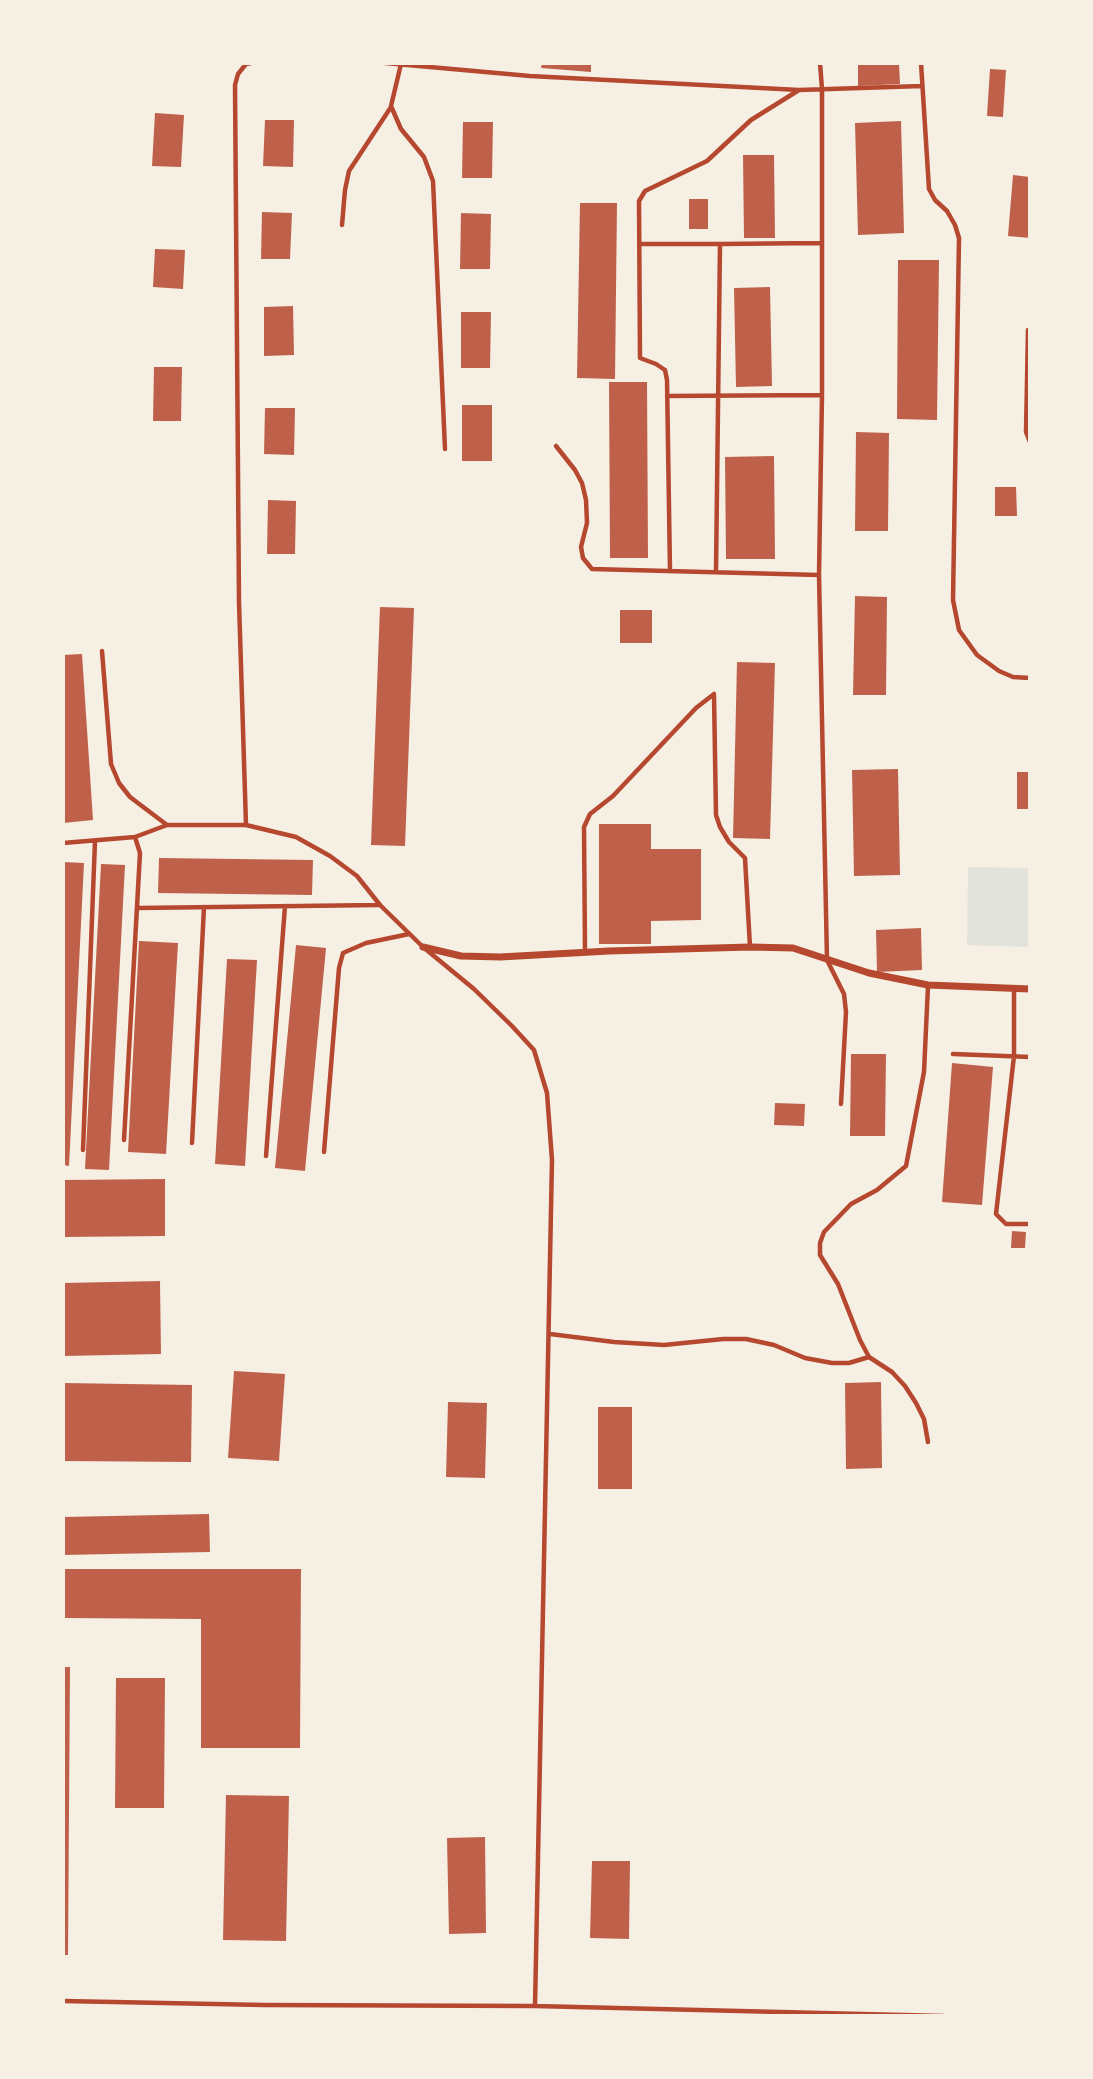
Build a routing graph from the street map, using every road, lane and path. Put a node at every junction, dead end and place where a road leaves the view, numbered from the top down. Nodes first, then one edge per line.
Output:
1 (251, 63) edge
2 (384, 63) edge
3 (820, 63) edge
4 (921, 63) edge
5 (401, 64) edge
6 (922, 86) junction
7 (822, 89) junction
8 (799, 90) junction
9 (391, 106) junction
10 (342, 225) dead end
11 (821, 243) junction
12 (639, 244) junction
13 (720, 244) junction
14 (1028, 330) dead end
15 (822, 395) junction
16 (667, 396) junction
17 (718, 396) junction
18 (1030, 442) edge
19 (556, 446) dead end
20 (445, 449) dead end
21 (670, 571) junction
22 (716, 571) junction
23 (818, 575) junction
24 (102, 651) dead end
25 (1030, 678) edge
26 (167, 825) junction
27 (246, 825) junction
28 (135, 837) junction
29 (94, 841) junction
30 (63, 843) edge
31 (380, 905) junction
32 (285, 906) junction
33 (137, 908) junction
34 (204, 908) junction
35 (410, 934) junction
36 (423, 947) junction
37 (750, 947) junction
38 (585, 952) junction
39 (827, 960) junction
40 (928, 985) junction
41 (1014, 989) junction
42 (1030, 989) edge
43 (953, 1054) dead end
44 (1014, 1056) junction
45 (1030, 1057) edge
46 (841, 1104) dead end
47 (124, 1140) dead end
48 (192, 1143) dead end
49 (83, 1150) dead end
50 (324, 1152) dead end
51 (266, 1156) dead end
52 (1030, 1224) edge
53 (550, 1334) junction
54 (869, 1357) junction
55 (928, 1442) dead end
56 (63, 2001) edge
57 (535, 2007) junction
58 (944, 2016) edge

1 - 27 lane
2 - 5 lane
3 - 7 lane
4 - 6 lane
5 - 8 lane
5 - 9 lane
6 - 7 lane
6 - 25 lane
7 - 8 lane
7 - 11 lane
8 - 12 lane
9 - 10 lane
9 - 20 lane
11 - 13 lane
11 - 15 lane
12 - 13 lane
12 - 16 lane
13 - 17 lane
14 - 18 lane
15 - 17 lane
15 - 23 lane
16 - 17 lane
16 - 21 lane
17 - 22 lane
19 - 21 lane
21 - 22 lane
22 - 23 lane
23 - 39 lane
24 - 26 lane
26 - 27 lane
26 - 28 lane
27 - 31 lane
28 - 29 lane
28 - 33 lane
29 - 30 lane
29 - 49 lane
31 - 32 lane
31 - 35 lane
32 - 34 lane
32 - 51 lane
33 - 34 lane
33 - 47 lane
34 - 48 lane
35 - 36 lane
35 - 50 lane
36 - 38 street
36 - 53 lane
37 - 38 street
37 - 38 lane
37 - 39 street
39 - 40 street
39 - 46 lane
40 - 41 street
40 - 54 lane
41 - 42 street
41 - 44 lane
43 - 44 lane
44 - 45 lane
44 - 52 lane
53 - 54 lane
53 - 57 lane
54 - 55 lane
56 - 57 lane
57 - 58 lane

